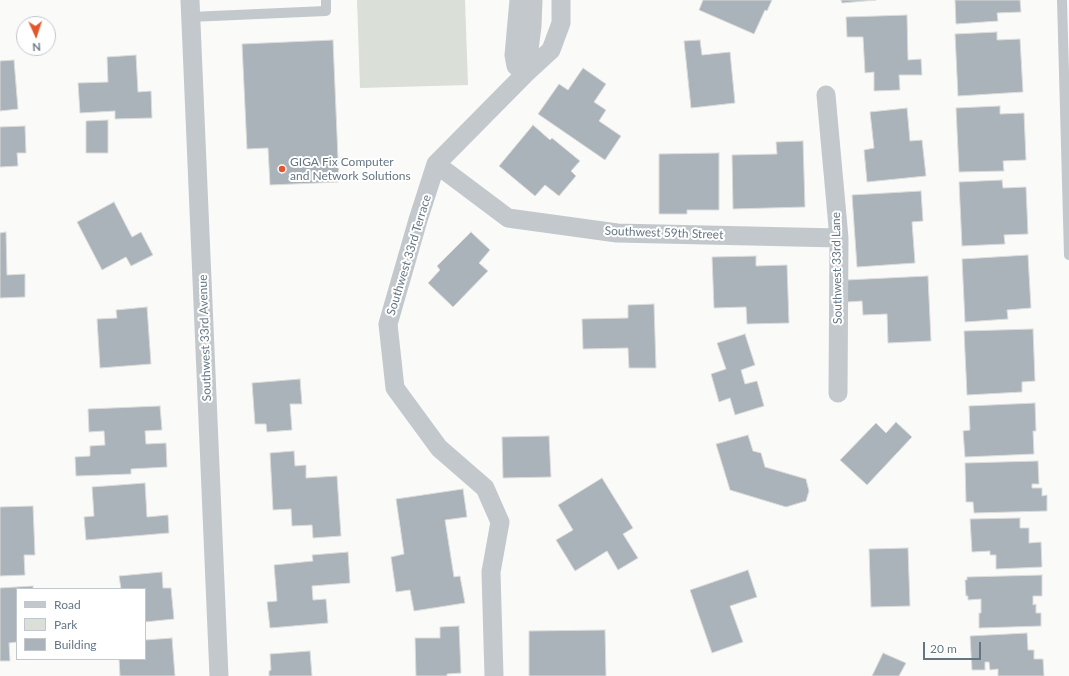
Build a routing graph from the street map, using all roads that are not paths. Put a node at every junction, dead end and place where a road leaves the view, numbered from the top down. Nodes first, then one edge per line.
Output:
1 (326, 0) edge
2 (1062, 0) edge
3 (529, 2) edge
4 (561, 2) edge
5 (190, 9) edge
6 (526, 73) junction
7 (826, 95) dead end
8 (436, 164) junction
9 (1069, 232) edge
10 (839, 238) junction
11 (1069, 255) edge
12 (838, 393) dead end
13 (219, 676) edge
14 (494, 676) edge

1 - 5 lane
2 - 9 lane
3 - 4 street
3 - 6 street
4 - 6 street, Southwest 33rd Terrace
5 - 13 street, Southwest 33rd Avenue
6 - 8 street, Southwest 33rd Terrace
7 - 10 street, Southwest 33rd Lane
8 - 10 street, Southwest 59th Street
8 - 14 street, Southwest 33rd Terrace
9 - 11 lane
10 - 12 street, Southwest 33rd Lane

